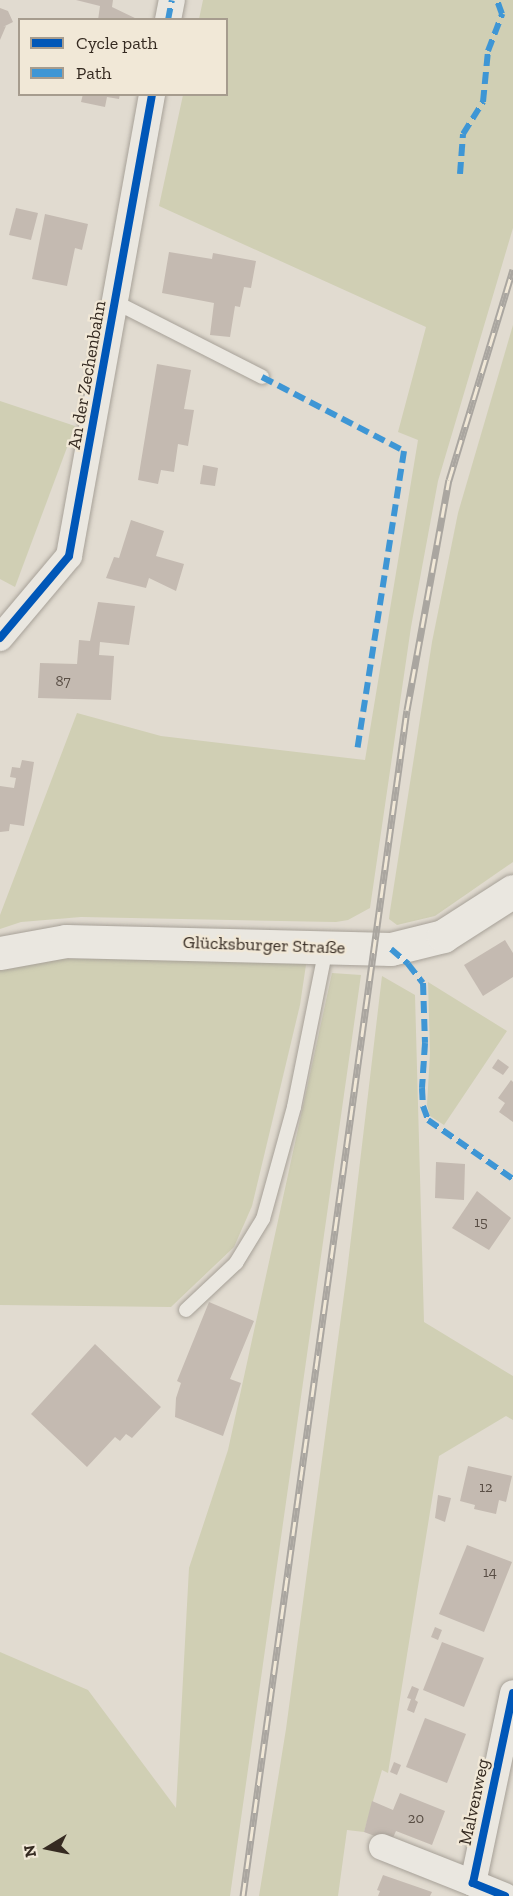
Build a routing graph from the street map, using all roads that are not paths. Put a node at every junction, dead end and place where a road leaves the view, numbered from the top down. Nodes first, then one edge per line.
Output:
1 (172, 0) edge
2 (168, 18) edge
3 (152, 96) edge
4 (115, 302) junction
5 (262, 377) dead end
6 (0, 638) edge
7 (513, 891) edge
8 (326, 948) junction
9 (0, 954) edge
10 (186, 1310) dead end
11 (513, 1693) edge
12 (382, 1847) dead end
13 (473, 1883) junction
14 (505, 1896) edge

1 - 2 street
3 - 4 street, An der Zechenbahn
4 - 5 lane
4 - 6 street, An der Zechenbahn
7 - 8 main road, Glücksburger Straße
8 - 9 main road, Glücksburger Straße
8 - 10 lane
11 - 13 street, Malvenweg
12 - 13 street
13 - 14 street

